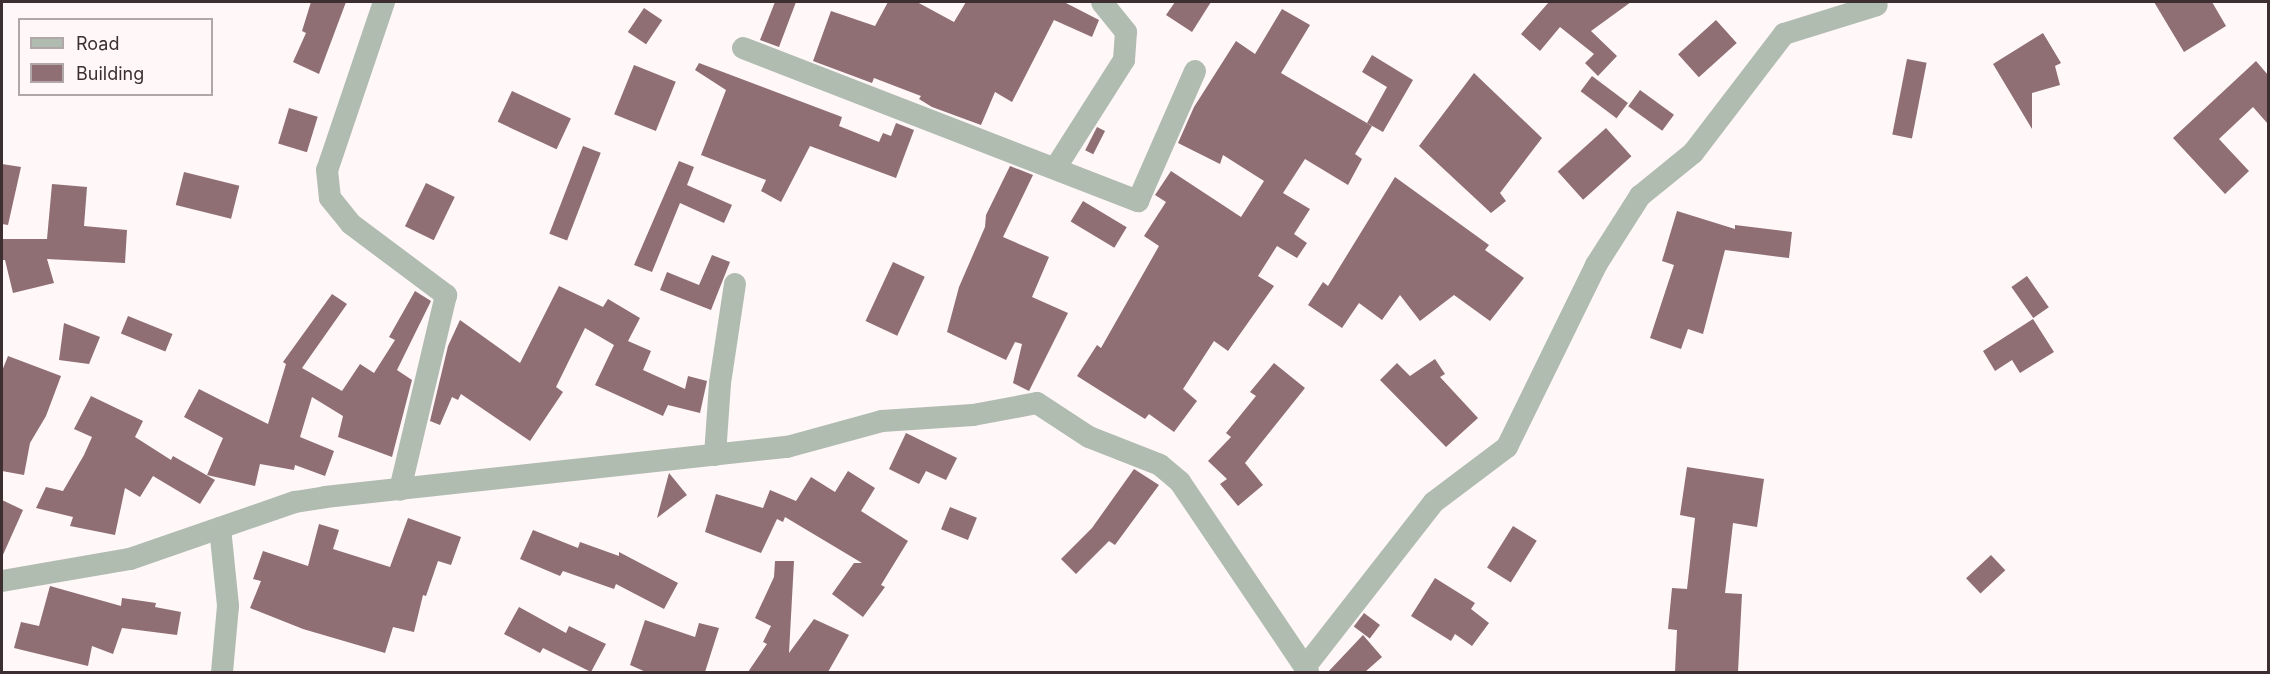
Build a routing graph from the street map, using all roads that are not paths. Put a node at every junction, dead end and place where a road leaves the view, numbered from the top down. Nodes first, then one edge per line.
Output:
1 (384, 2) edge
2 (1102, 2) edge
3 (1877, 5) dead end
4 (743, 48) dead end
5 (1195, 71) dead end
6 (1056, 167) junction
7 (735, 284) dead end
8 (715, 455) junction
9 (400, 490) junction
10 (220, 528) junction
11 (2, 581) edge
12 (1307, 670) edge
13 (222, 672) edge

1 - 9 street
2 - 6 street
3 - 12 street
4 - 6 street
5 - 6 street
7 - 8 street
8 - 9 street
8 - 12 street
9 - 10 street
10 - 11 street
10 - 13 street

